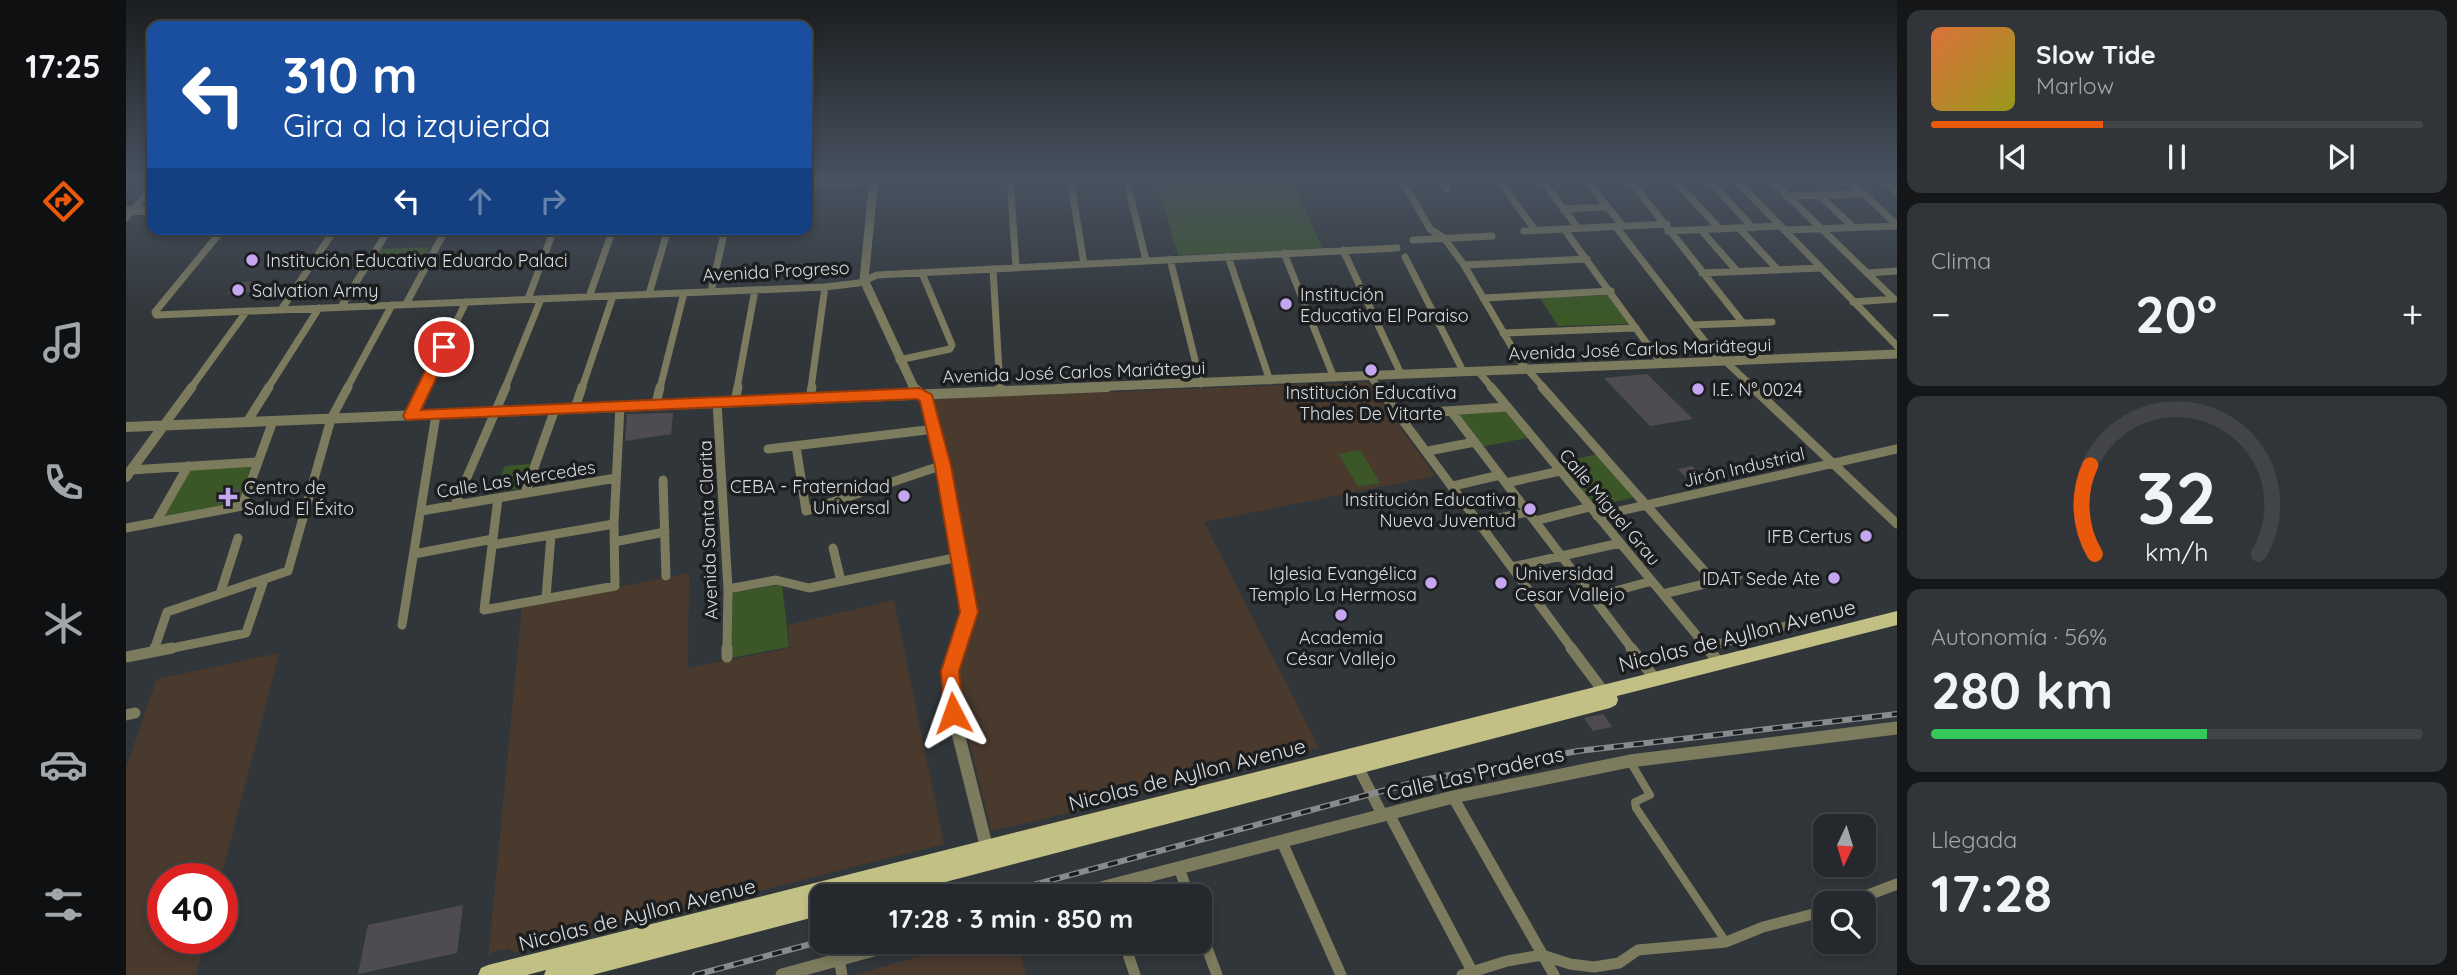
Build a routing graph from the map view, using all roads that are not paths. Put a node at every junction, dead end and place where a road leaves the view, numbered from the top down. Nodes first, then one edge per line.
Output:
1 (872, 224) edge
2 (1013, 224) edge
3 (1077, 224) edge
4 (1137, 224) edge
5 (1427, 224) edge
6 (1530, 224) edge
7 (1574, 224) edge
8 (1618, 224) edge
9 (1664, 224) edge
10 (1715, 224) edge
11 (1749, 224) edge
12 (1778, 224) edge
13 (1814, 224) edge
14 (1849, 224) edge
15 (1897, 225) edge
16 (1620, 226) junction
17 (1853, 227) junction
18 (1578, 228) junction
19 (1668, 228) junction
20 (1739, 228) junction
21 (1753, 228) junction
22 (1782, 228) junction
23 (1818, 228) junction
24 (1564, 229) junction
25 (1720, 229) junction
26 (1535, 230) junction
27 (1701, 230) junction
28 (1524, 231) dead end
29 (218, 235) edge
30 (331, 235) edge
31 (385, 235) edge
32 (443, 235) edge
33 (552, 235) edge
34 (610, 235) edge
35 (666, 235) edge
36 (724, 235) edge
37 (1492, 236) dead end
38 (1444, 238) junction
39 (1413, 240) dead end
40 (1397, 248) dead end
41 (1343, 250) junction
42 (1284, 253) junction
43 (1228, 256) junction
44 (1405, 257) dead end
45 (1170, 259) junction
46 (1587, 259) junction
47 (1146, 260) junction
48 (1084, 264) junction
49 (1464, 265) junction
50 (1016, 267) junction
51 (1821, 268) junction
52 (993, 269) junction
53 (1778, 270) junction
54 (1737, 271) junction
55 (1897, 271) edge
56 (1867, 272) junction
57 (922, 273) junction
58 (1702, 273) junction
59 (864, 279) junction
60 (825, 287) junction
61 (755, 290) junction
62 (1611, 291) junction
63 (711, 292) junction
64 (684, 293) junction
65 (649, 294) junction
66 (613, 296) junction
67 (589, 297) junction
68 (1483, 298) junction
69 (528, 299) junction
70 (541, 299) junction
71 (466, 302) junction
72 (1853, 302) junction
73 (406, 304) junction
74 (392, 305) junction
75 (341, 307) junction
76 (319, 308) junction
77 (281, 310) junction
78 (246, 312) junction
79 (1772, 322) dead end
80 (1743, 323) junction
81 (1692, 324) junction
82 (1636, 328) junction
83 (1503, 332) junction
84 (1896, 353) edge
85 (899, 360) junction
86 (1723, 361) junction
87 (1661, 363) junction
88 (1527, 369) junction
89 (1463, 371) junction
90 (1478, 371) junction
91 (1401, 374) junction
92 (1370, 376) junction
93 (1334, 378) junction
94 (1270, 381) junction
95 (1201, 384) junction
96 (1000, 391) junction
97 (920, 394) junction
98 (810, 398) junction
99 (735, 401) junction
100 (718, 402) junction
101 (656, 404) junction
102 (620, 406) junction
103 (1506, 407) junction
104 (576, 408) junction
105 (555, 409) junction
106 (1451, 411) junction
107 (496, 412) junction
108 (1401, 414) junction
109 (436, 415) junction
110 (411, 416) junction
111 (331, 419) junction
112 (273, 421) junction
113 (247, 422) junction
114 (164, 425) junction
115 (126, 427) edge
116 (935, 429) junction
117 (1475, 442) junction
118 (796, 446) junction
119 (768, 449) dead end
120 (1897, 449) edge
121 (1428, 451) junction
122 (257, 461) junction
123 (1833, 464) junction
124 (188, 466) junction
125 (943, 466) junction
126 (1560, 471) junction
127 (129, 474) edge
128 (616, 478) junction
129 (1503, 479) junction
130 (663, 480) dead end
131 (1453, 486) junction
132 (525, 493) junction
133 (498, 498) junction
134 (455, 505) junction
135 (1647, 505) junction
136 (1590, 507) junction
137 (421, 511) junction
138 (1528, 512) junction
139 (1597, 516) junction
140 (1535, 521) junction
141 (156, 522) junction
142 (1480, 522) junction
143 (614, 524) junction
144 (1897, 524) edge
145 (126, 528) edge
146 (665, 531) junction
147 (551, 534) junction
148 (238, 538) dead end
149 (493, 542) junction
150 (614, 542) junction
151 (1620, 543) junction
152 (833, 548) dead end
153 (414, 554) junction
154 (1562, 556) junction
155 (959, 557) junction
156 (1512, 567) junction
157 (666, 576) dead end
158 (1738, 576) dead end
159 (264, 580) junction
160 (1652, 581) junction
161 (841, 582) junction
162 (1714, 582) junction
163 (729, 589) junction
164 (220, 594) junction
165 (1662, 594) junction
166 (1593, 597) junction
167 (546, 598) junction
168 (1897, 618) edge
169 (402, 625) dead end
170 (1786, 625) dead end
171 (1897, 626) edge
172 (1707, 647) junction
173 (154, 651) junction
174 (126, 657) edge
175 (727, 657) dead end
176 (1720, 662) junction
177 (1656, 680) junction
178 (1604, 692) junction
179 (1897, 728) edge
180 (1355, 761) junction
181 (1630, 761) junction
182 (1453, 797) junction
183 (1386, 815) junction
184 (1282, 842) junction
185 (988, 855) junction
186 (1179, 868) junction
187 (895, 884) edge
188 (1130, 884) edge
189 (1185, 884) edge
190 (1897, 884) edge
191 (1876, 892) edge
192 (810, 908) edge
193 (1813, 914) edge
194 (1726, 942) junction
195 (858, 954) edge
196 (1128, 954) edge
197 (1209, 954) edge
198 (1542, 955) junction
199 (839, 959) junction
200 (1467, 973) edge
201 (488, 975) edge
202 (554, 975) edge
203 (782, 975) edge
204 (842, 975) edge
205 (1135, 975) edge
206 (1217, 975) edge
207 (1341, 975) edge
208 (1554, 975) edge

1 - 59 street
2 - 50 street
3 - 48 street
4 - 47 street
5 - 38 street
6 - 26 street
7 - 18 street
8 - 16 street
9 - 19 street
10 - 25 street
11 - 21 street
12 - 22 street
13 - 23 street
14 - 17 street
15 - 17 street
16 - 18 street
16 - 19 street
16 - 81 street
17 - 23 street
18 - 24 street
19 - 27 street
19 - 58 street
20 - 21 street
20 - 25 street
20 - 53 street
21 - 22 street
22 - 23 street
22 - 51 street
23 - 56 street
24 - 26 street
24 - 46 street
25 - 27 street
26 - 28 street
27 - 54 street
29 - 78 street, Avenida Progreso
30 - 77 street
31 - 75 street
32 - 73 street
33 - 69 street
34 - 67 street
35 - 65 street
36 - 63 street
37 - 38 street
38 - 39 street
38 - 49 street
40 - 41 street, Avenida Progreso
41 - 42 street, Avenida Progreso
41 - 91 street
42 - 43 street, Avenida Progreso
42 - 93 street
43 - 45 street, Avenida Progreso
43 - 94 street
44 - 89 street
45 - 47 street, Avenida Progreso
45 - 95 street
46 - 49 street
46 - 62 street
47 - 48 street, Avenida Progreso
48 - 50 street, Avenida Progreso
49 - 68 street
50 - 52 street, Avenida Progreso
51 - 53 street
51 - 72 street
52 - 57 street, Avenida Progreso
52 - 96 street
53 - 54 street
54 - 58 street
55 - 56 street
56 - 72 street
57 - 59 street, Avenida Progreso
57 - 85 street
58 - 80 street
59 - 60 street, Avenida Progreso
59 - 85 street
60 - 61 street, Avenida Progreso
60 - 98 street
61 - 63 street, Avenida Progreso
61 - 99 street
62 - 68 street
62 - 82 street
63 - 64 street, Avenida Progreso
64 - 65 street, Avenida Progreso
64 - 101 street
65 - 66 street, Avenida Progreso
66 - 67 street, Avenida Progreso
66 - 104 street
67 - 70 street, Avenida Progreso
68 - 83 street
69 - 70 street, Avenida Progreso
69 - 71 street, Avenida Progreso
70 - 107 street
71 - 73 street, Avenida Progreso
71 - 110 street
72 - 84 street
73 - 74 street, Avenida Progreso
74 - 75 street, Avenida Progreso
74 - 111 street
75 - 76 street, Avenida Progreso
76 - 77 street, Avenida Progreso
76 - 113 street
77 - 78 street, Avenida Progreso
78 - 114 street
79 - 80 street
80 - 81 street
81 - 86 street
82 - 83 street
82 - 87 street
83 - 88 street
84 - 86 street, Avenida José Carlos Mariátegui
85 - 97 street
86 - 87 street, Avenida José Carlos Mariátegui
86 - 123 street
87 - 88 street, Avenida José Carlos Mariátegui
88 - 90 street, Avenida José Carlos Mariátegui
88 - 135 street
89 - 90 street, Avenida José Carlos Mariátegui
89 - 91 street, Avenida José Carlos Mariátegui
90 - 103 street, Calle Miguel Grau
91 - 92 street, Avenida José Carlos Mariátegui
92 - 93 street, Avenida José Carlos Mariátegui
92 - 108 street
93 - 94 street, Avenida José Carlos Mariátegui
94 - 95 street, Avenida José Carlos Mariátegui
95 - 96 street, Avenida José Carlos Mariátegui
96 - 97 street, Avenida José Carlos Mariátegui
97 - 98 street, Avenida José Carlos Mariátegui
97 - 116 street
98 - 99 street, Avenida José Carlos Mariátegui
99 - 100 street, Avenida José Carlos Mariátegui
100 - 101 street, Avenida José Carlos Mariátegui
100 - 163 street, Avenida Santa Clarita
101 - 102 street, Avenida José Carlos Mariátegui
102 - 104 street, Avenida José Carlos Mariátegui
102 - 128 street
103 - 106 street
103 - 126 street, Calle Miguel Grau
104 - 105 street, Avenida José Carlos Mariátegui
105 - 107 street, Avenida José Carlos Mariátegui
105 - 132 street
106 - 108 street
106 - 117 street
107 - 109 street, Avenida José Carlos Mariátegui
107 - 134 street
108 - 121 street
109 - 110 street, Avenida José Carlos Mariátegui
109 - 137 street
110 - 111 street, Avenida José Carlos Mariátegui
111 - 112 street, Avenida José Carlos Mariátegui
111 - 159 street
112 - 113 street, Avenida José Carlos Mariátegui
112 - 122 street
113 - 114 street, Avenida José Carlos Mariátegui
114 - 115 street, Avenida José Carlos Mariátegui
114 - 127 street
116 - 118 street
116 - 125 street
117 - 121 street
117 - 129 street
118 - 119 street
118 - 125 street
120 - 123 street, Jirón Industrial
121 - 131 street
122 - 124 street
122 - 141 street
123 - 135 street, Jirón Industrial
123 - 144 street
124 - 127 street
124 - 141 street
125 - 155 street
126 - 129 street
126 - 136 street, Calle Miguel Grau
128 - 132 street, Calle Las Mercedes
128 - 143 street
129 - 131 street
129 - 138 street
130 - 146 street
131 - 142 street
132 - 133 street, Calle Las Mercedes
133 - 134 street, Calle Las Mercedes
133 - 149 street
134 - 137 street, Calle Las Mercedes
135 - 139 street, Jirón Industrial
135 - 162 street
136 - 139 street, Calle Miguel Grau
136 - 140 street
137 - 153 street
138 - 140 street
138 - 142 street
139 - 151 street, Calle Miguel Grau
140 - 154 street
141 - 145 street
142 - 156 street
143 - 147 street
143 - 150 street
146 - 150 street
146 - 157 street
147 - 149 street
147 - 167 street
148 - 164 street
149 - 153 street
149 - 167 street
150 - 167 street
151 - 154 street
151 - 160 street, Calle Miguel Grau
152 - 161 street
153 - 169 street
154 - 156 street
154 - 166 street
155 - 161 street
155 - 185 street
156 - 178 street
158 - 162 street
159 - 164 street
159 - 173 street
160 - 165 street, Calle Miguel Grau
160 - 166 street
161 - 163 street
162 - 165 street
163 - 175 street, Avenida Santa Clarita
164 - 173 street
165 - 172 street, Calle Miguel Grau
166 - 177 street
168 - 176 main road, Nicolas de Ayllon Avenue
170 - 172 street
171 - 180 main road, Nicolas de Ayllon Avenue
172 - 176 street, Calle Miguel Grau
173 - 174 street
176 - 177 main road, Nicolas de Ayllon Avenue
177 - 178 main road, Nicolas de Ayllon Avenue
178 - 180 main road, Nicolas de Ayllon Avenue
179 - 181 street, Calle Las Praderas
180 - 183 street
180 - 185 main road, Nicolas de Ayllon Avenue
181 - 182 street, Calle Las Praderas
181 - 194 street
182 - 183 street, Calle Las Praderas
182 - 198 street
183 - 184 street, Calle Las Praderas
183 - 200 street
184 - 186 street, Calle Las Praderas
184 - 207 street
185 - 187 main road, Nicolas de Ayllon Avenue
185 - 201 main road, Nicolas de Ayllon Avenue
186 - 188 street, Calle Las Praderas
186 - 189 street
190 - 191 street
192 - 202 main road, Nicolas de Ayllon Avenue
193 - 194 street
194 - 198 street
195 - 199 street
196 - 205 street
197 - 206 street
198 - 200 street
198 - 208 street
199 - 203 street
199 - 204 street

